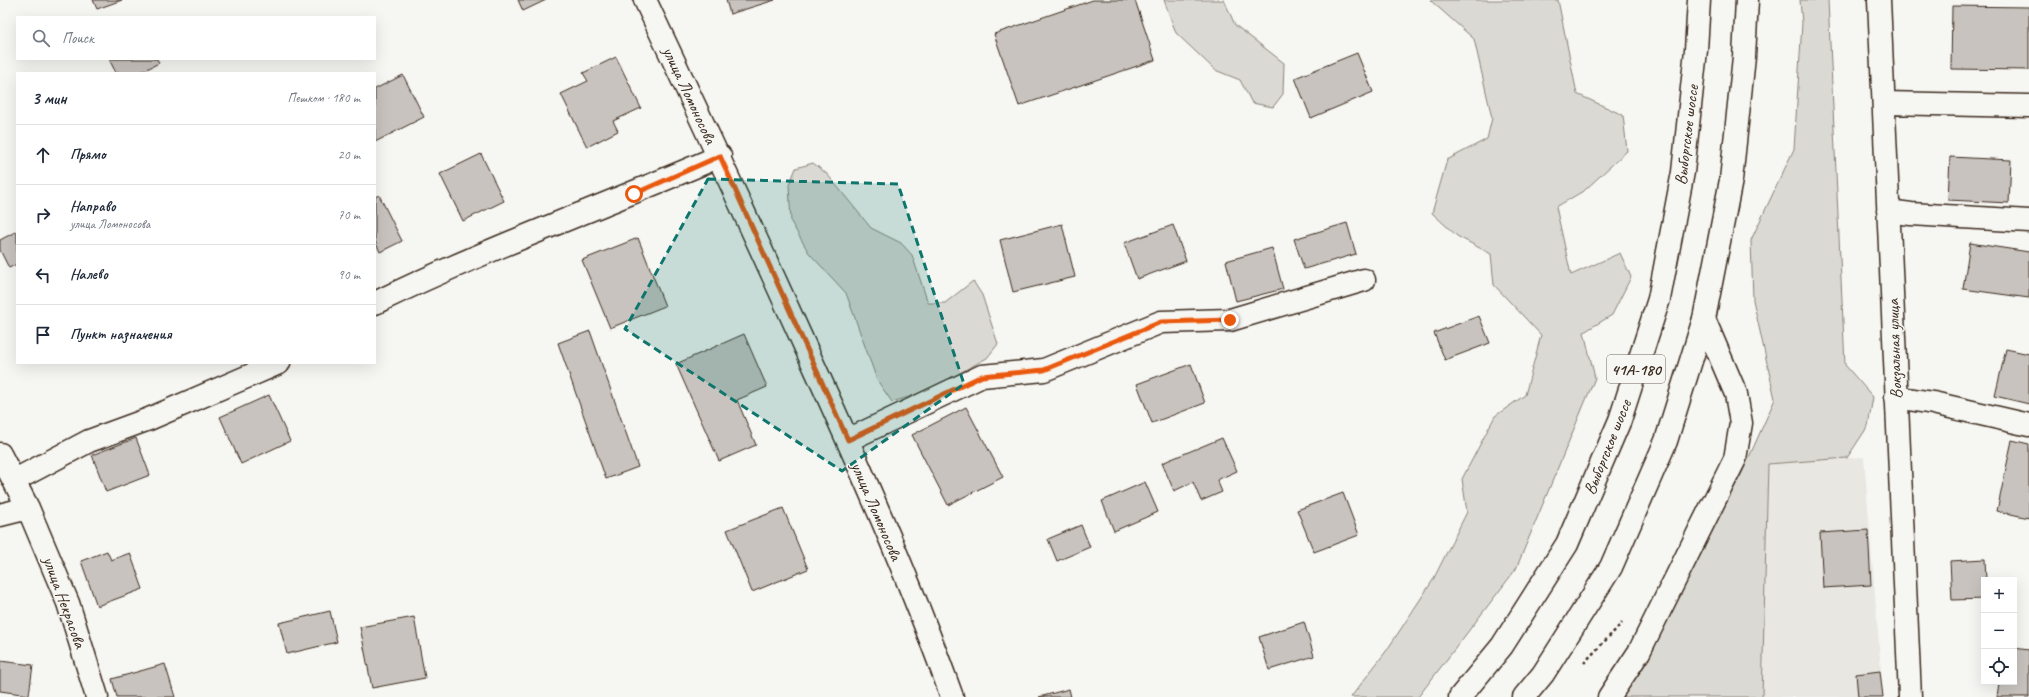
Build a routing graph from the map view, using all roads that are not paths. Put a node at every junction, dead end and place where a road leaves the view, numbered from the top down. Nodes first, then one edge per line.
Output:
1 (645, 0) edge
2 (1698, 0) edge
3 (1747, 0) edge
4 (1879, 0) edge
5 (1884, 103) junction
6 (2029, 106) edge
7 (720, 156) junction
8 (1888, 211) junction
9 (2029, 221) edge
10 (1364, 280) dead end
11 (376, 303) edge
12 (1704, 319) junction
13 (277, 364) edge
14 (1896, 397) junction
15 (2029, 425) edge
16 (848, 440) junction
17 (0, 454) edge
18 (15, 480) junction
19 (28, 508) junction
20 (0, 515) edge
21 (97, 697) edge
22 (952, 697) edge
23 (1460, 697) edge
24 (1524, 697) edge
25 (1609, 697) edge
26 (1910, 697) edge

1 - 7 street, улица Ломоносова
2 - 23 street, Выборгское шоссе / 41А-180
3 - 12 street, 41А-180
4 - 5 street, Вокзальная улица
5 - 6 street
5 - 8 street, Вокзальная улица
7 - 11 street
7 - 16 street, улица Ломоносова
8 - 9 street
8 - 14 street, Вокзальная улица
10 - 16 street
12 - 24 street, 41А-180
12 - 25 street
13 - 18 street
14 - 15 street
14 - 26 street, Вокзальная улица
16 - 22 street, улица Ломоносова
17 - 18 street, улица Некрасова
18 - 19 street, улица Некрасова
19 - 20 street
19 - 21 street, улица Некрасова

